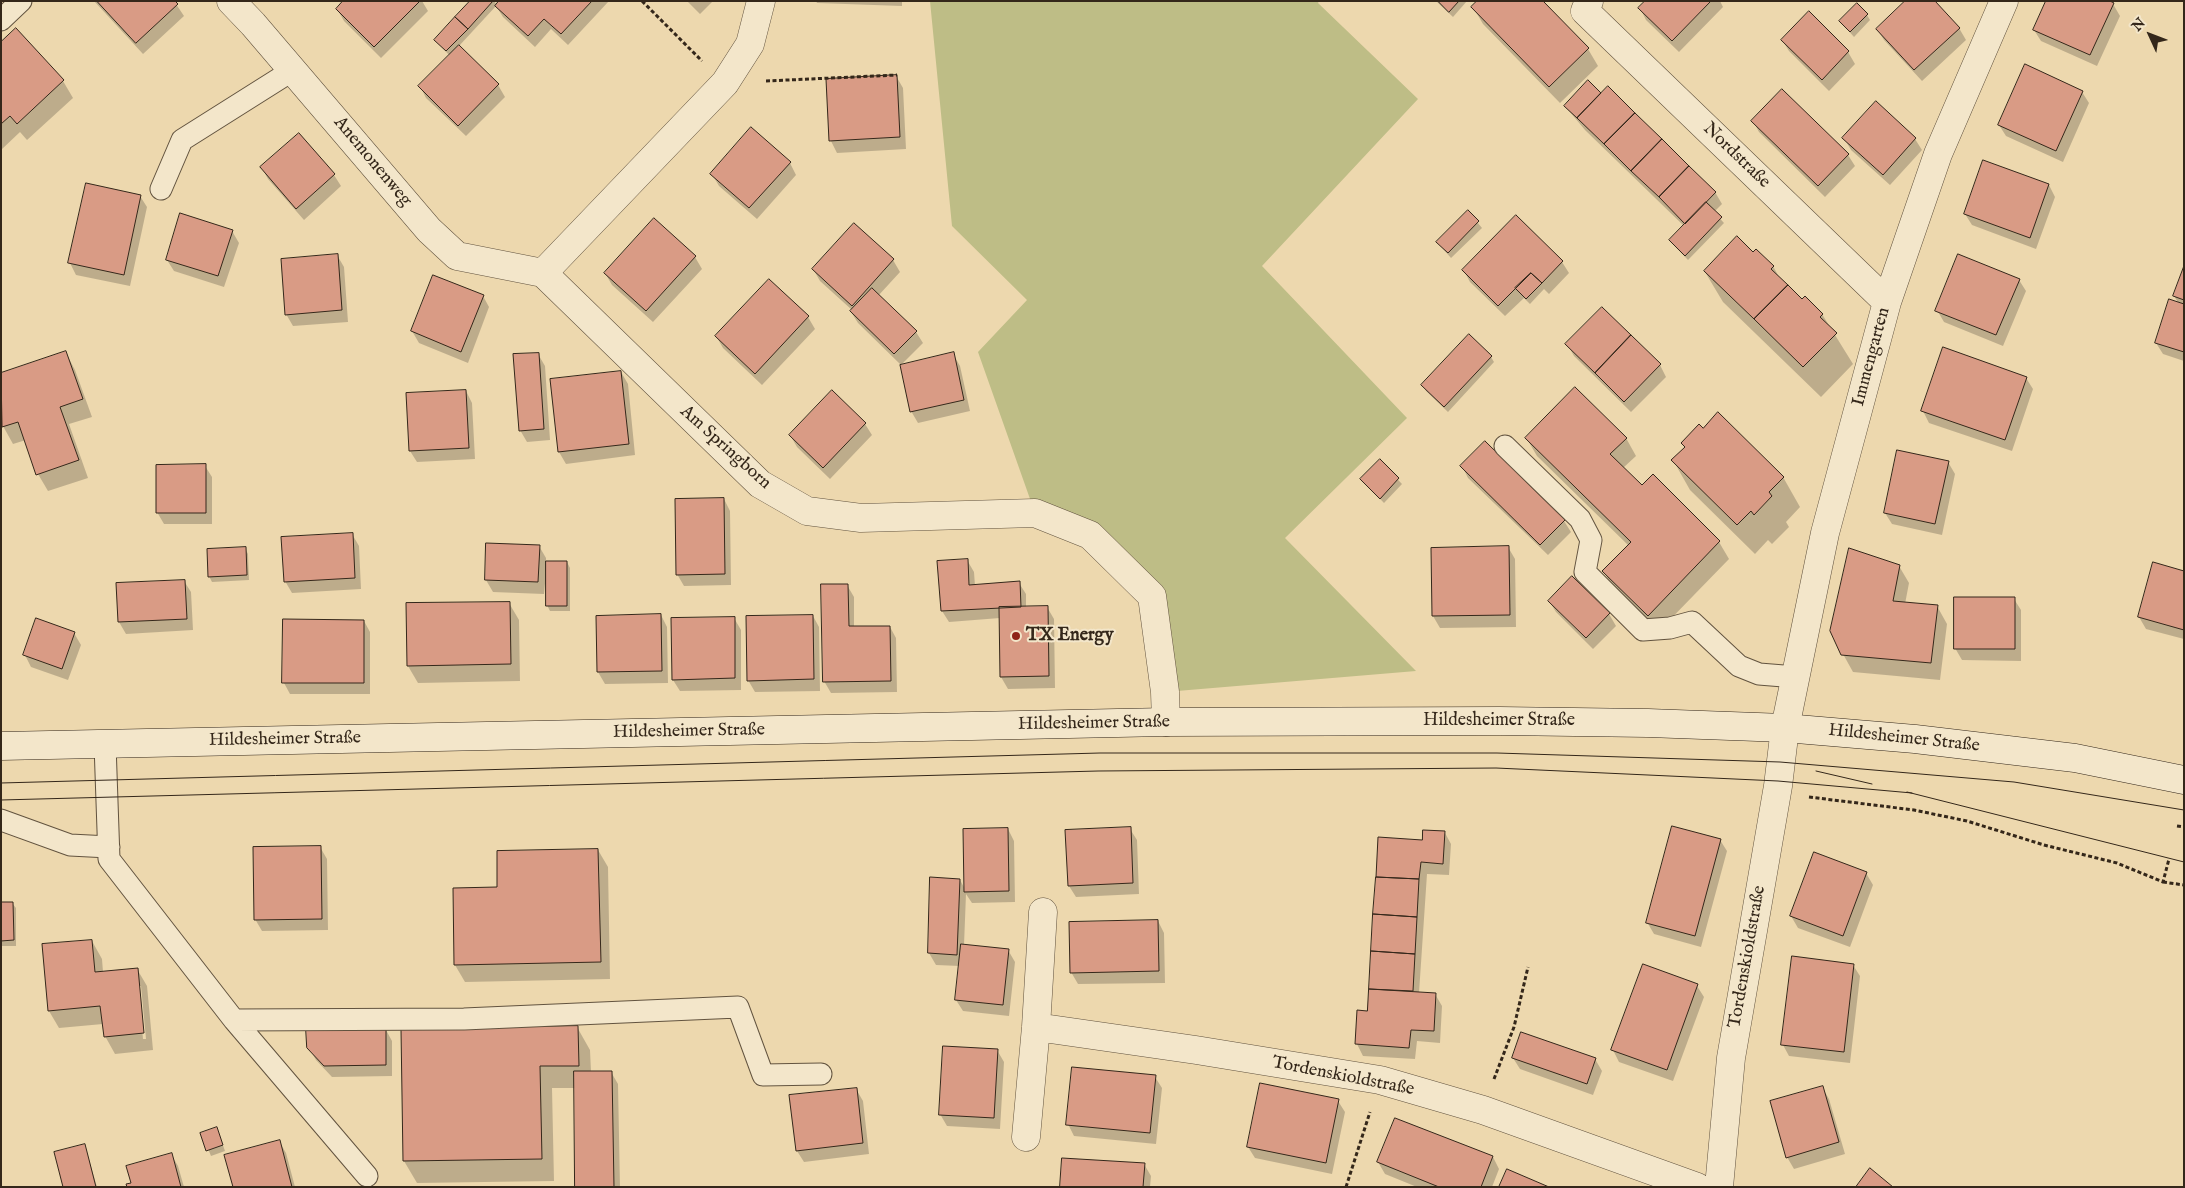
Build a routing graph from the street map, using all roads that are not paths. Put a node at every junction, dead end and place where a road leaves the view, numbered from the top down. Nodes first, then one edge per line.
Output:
1 (21, 1) edge
2 (231, 1) edge
3 (761, 1) edge
4 (2004, 1) edge
5 (1583, 4) edge
6 (1, 20) edge
7 (292, 70) junction
8 (162, 189) dead end
9 (543, 273) junction
10 (1887, 302) junction
11 (1506, 446) dead end
12 (1796, 677) junction
13 (1166, 722) junction
14 (1785, 728) junction
15 (105, 744) junction
16 (1, 746) edge
17 (2184, 780) edge
18 (1, 820) edge
19 (108, 847) junction
20 (1043, 912) dead end
21 (234, 1020) junction
22 (1036, 1026) junction
23 (821, 1074) dead end
24 (1026, 1137) dead end
25 (367, 1176) dead end
26 (1697, 1187) edge
27 (1719, 1187) edge

1 - 6 lane
2 - 7 street, Anemonenweg
3 - 9 street
4 - 10 street, Immengarten
5 - 10 street, Nordstraße
7 - 8 lane
7 - 9 street, Anemonenweg
9 - 13 street, Am Springborn
10 - 12 street, Immengarten
11 - 12 lane
12 - 14 street, Immengarten
13 - 14 street, Hildesheimer Straße
13 - 15 street, Hildesheimer Straße
14 - 17 street, Hildesheimer Straße
14 - 27 street, Tordenskioldstraße
15 - 16 street, Hildesheimer Straße
15 - 19 lane
18 - 19 lane
19 - 21 lane
20 - 22 street
21 - 23 lane
21 - 25 lane
22 - 24 street
22 - 26 street, Tordenskioldstraße

